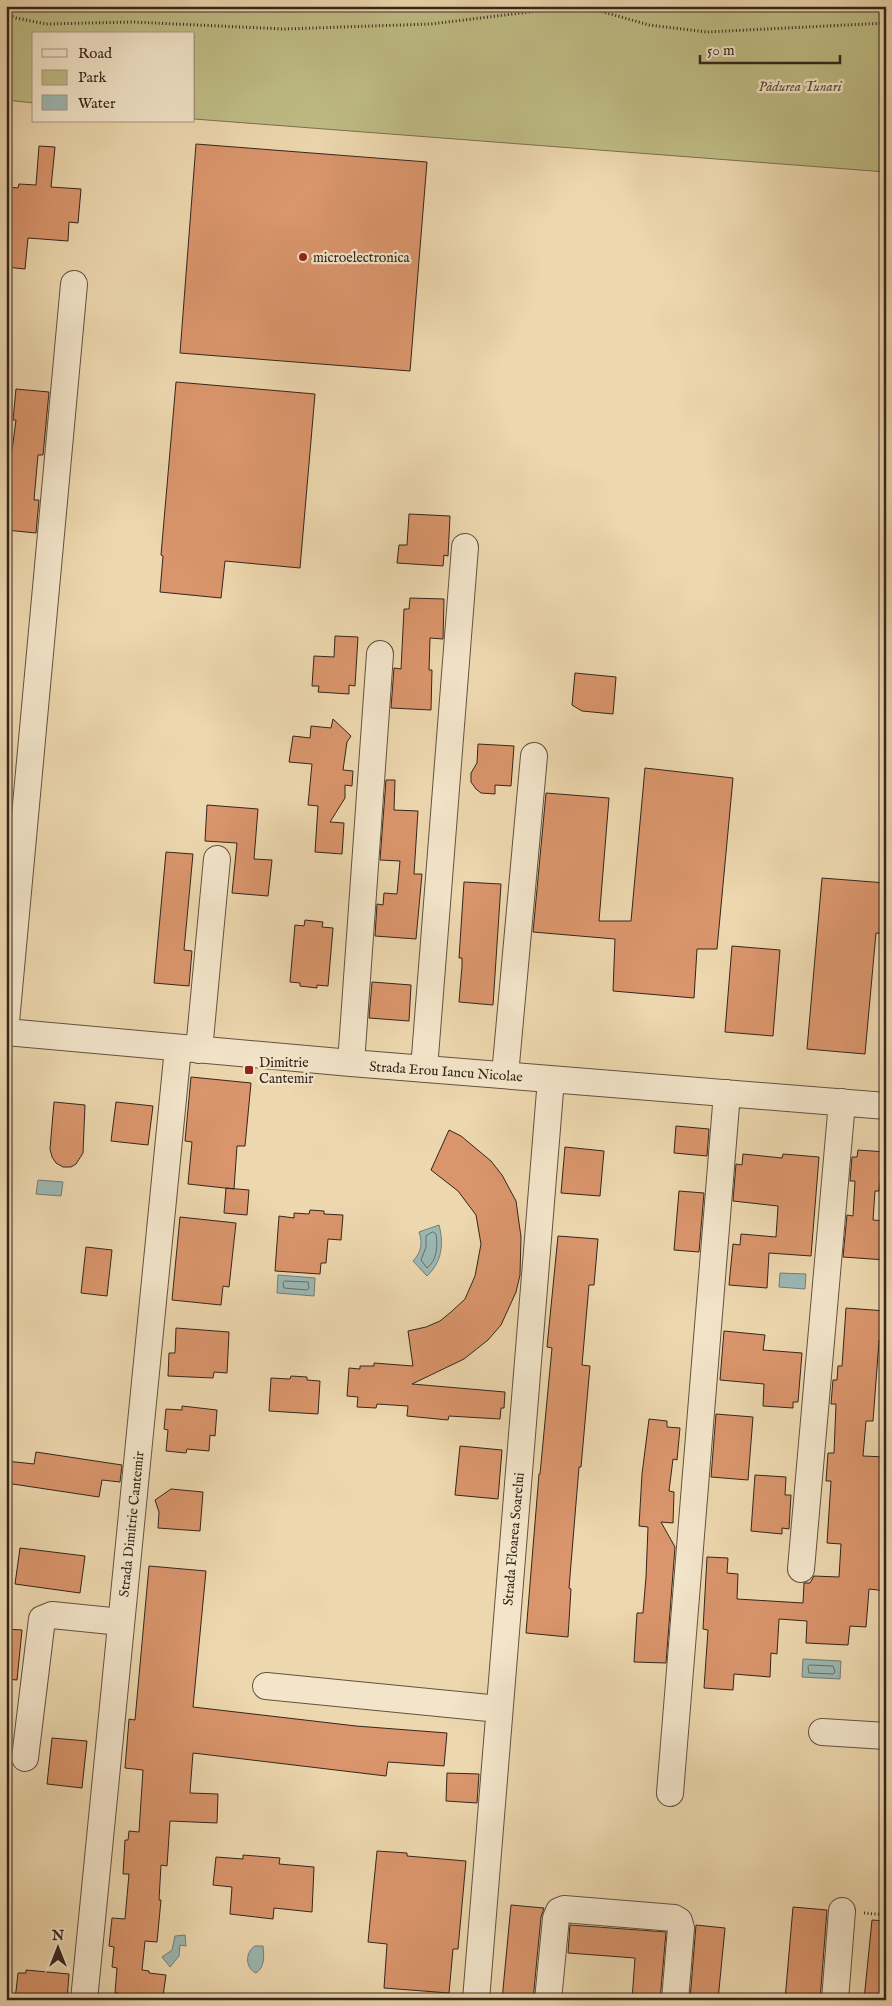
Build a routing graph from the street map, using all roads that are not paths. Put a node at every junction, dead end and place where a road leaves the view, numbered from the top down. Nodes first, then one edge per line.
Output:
1 (74, 284) dead end
2 (465, 547) dead end
3 (380, 654) dead end
4 (534, 756) dead end
5 (217, 859) dead end
6 (6, 1022) edge
7 (6, 1032) edge
8 (188, 1049) junction
9 (351, 1063) junction
10 (424, 1069) junction
11 (505, 1075) junction
12 (551, 1079) junction
13 (727, 1093) junction
14 (842, 1102) junction
15 (886, 1106) edge
16 (801, 1569) dead end
17 (121, 1622) junction
18 (266, 1686) dead end
19 (499, 1709) junction
20 (822, 1732) dead end
21 (886, 1736) edge
22 (25, 1758) dead end
23 (670, 1793) dead end
24 (842, 1911) dead end
25 (84, 2000) edge
26 (476, 2000) edge
27 (548, 2000) edge
28 (675, 2000) edge
29 (835, 2000) edge

1 - 6 street
2 - 10 street
3 - 9 street
4 - 11 street
5 - 8 street, Strada Dimitrie Cantemir
7 - 8 street, Strada Erou Iancu Nicolae
8 - 9 street, Strada Erou Iancu Nicolae
8 - 17 street, Strada Dimitrie Cantemir
9 - 10 street, Strada Erou Iancu Nicolae
10 - 11 street, Strada Erou Iancu Nicolae
11 - 12 street, Strada Erou Iancu Nicolae
12 - 13 street, Strada Erou Iancu Nicolae
12 - 19 street, Strada Floarea Soarelui
13 - 14 street, Strada Erou Iancu Nicolae
13 - 23 street
14 - 15 street, Strada Erou Iancu Nicolae
14 - 16 street
17 - 22 street
17 - 25 street, Strada Dimitrie Cantemir
18 - 19 street
19 - 26 street, Strada Floarea Soarelui
20 - 21 street
24 - 29 street
27 - 28 street

